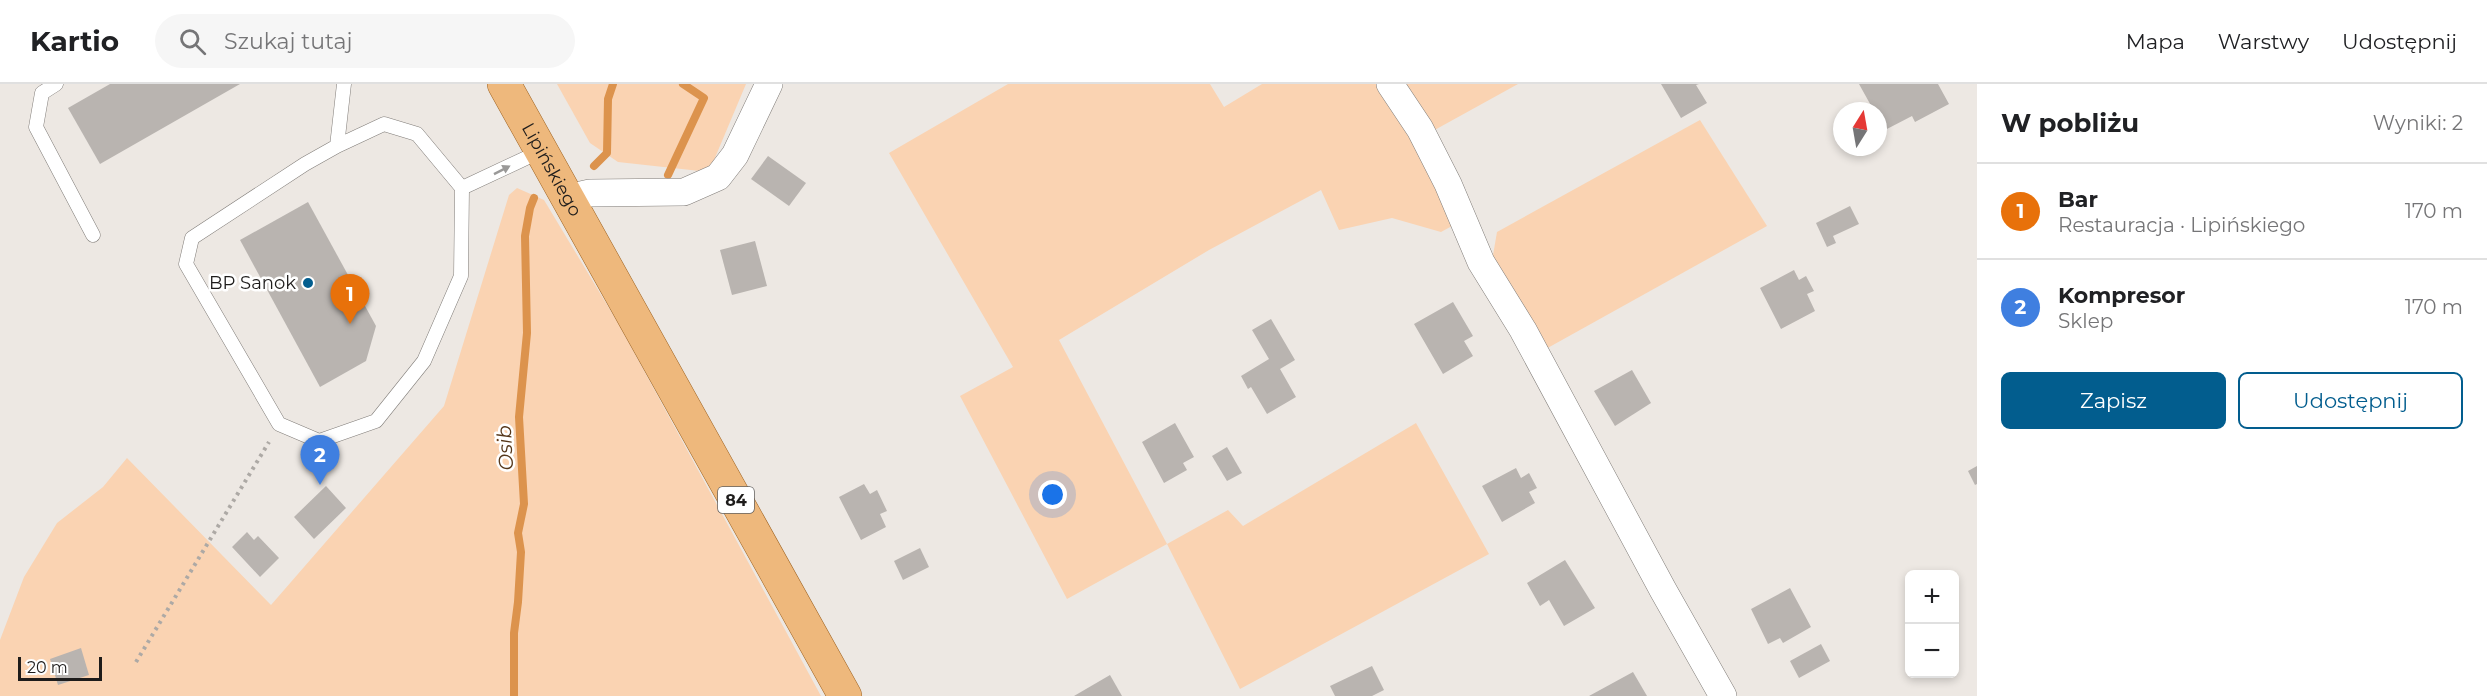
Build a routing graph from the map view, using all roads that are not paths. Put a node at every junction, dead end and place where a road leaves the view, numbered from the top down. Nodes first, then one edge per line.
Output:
1 (56, 84) edge
2 (344, 84) edge
3 (504, 84) edge
4 (769, 84) edge
5 (1390, 84) edge
6 (337, 146) junction
7 (541, 151) junction
8 (462, 188) junction
9 (568, 198) junction
10 (93, 235) dead end
11 (845, 696) edge
12 (1723, 696) edge

1 - 10 lane
2 - 6 lane
3 - 7 main road, Lipińskiego / 84
4 - 9 street
5 - 12 street
6 - 8 lane
6 - 8 lane
8 -> 7 lane
7 - 9 main road, Lipińskiego / 84
9 - 11 main road, Lipińskiego / 84

